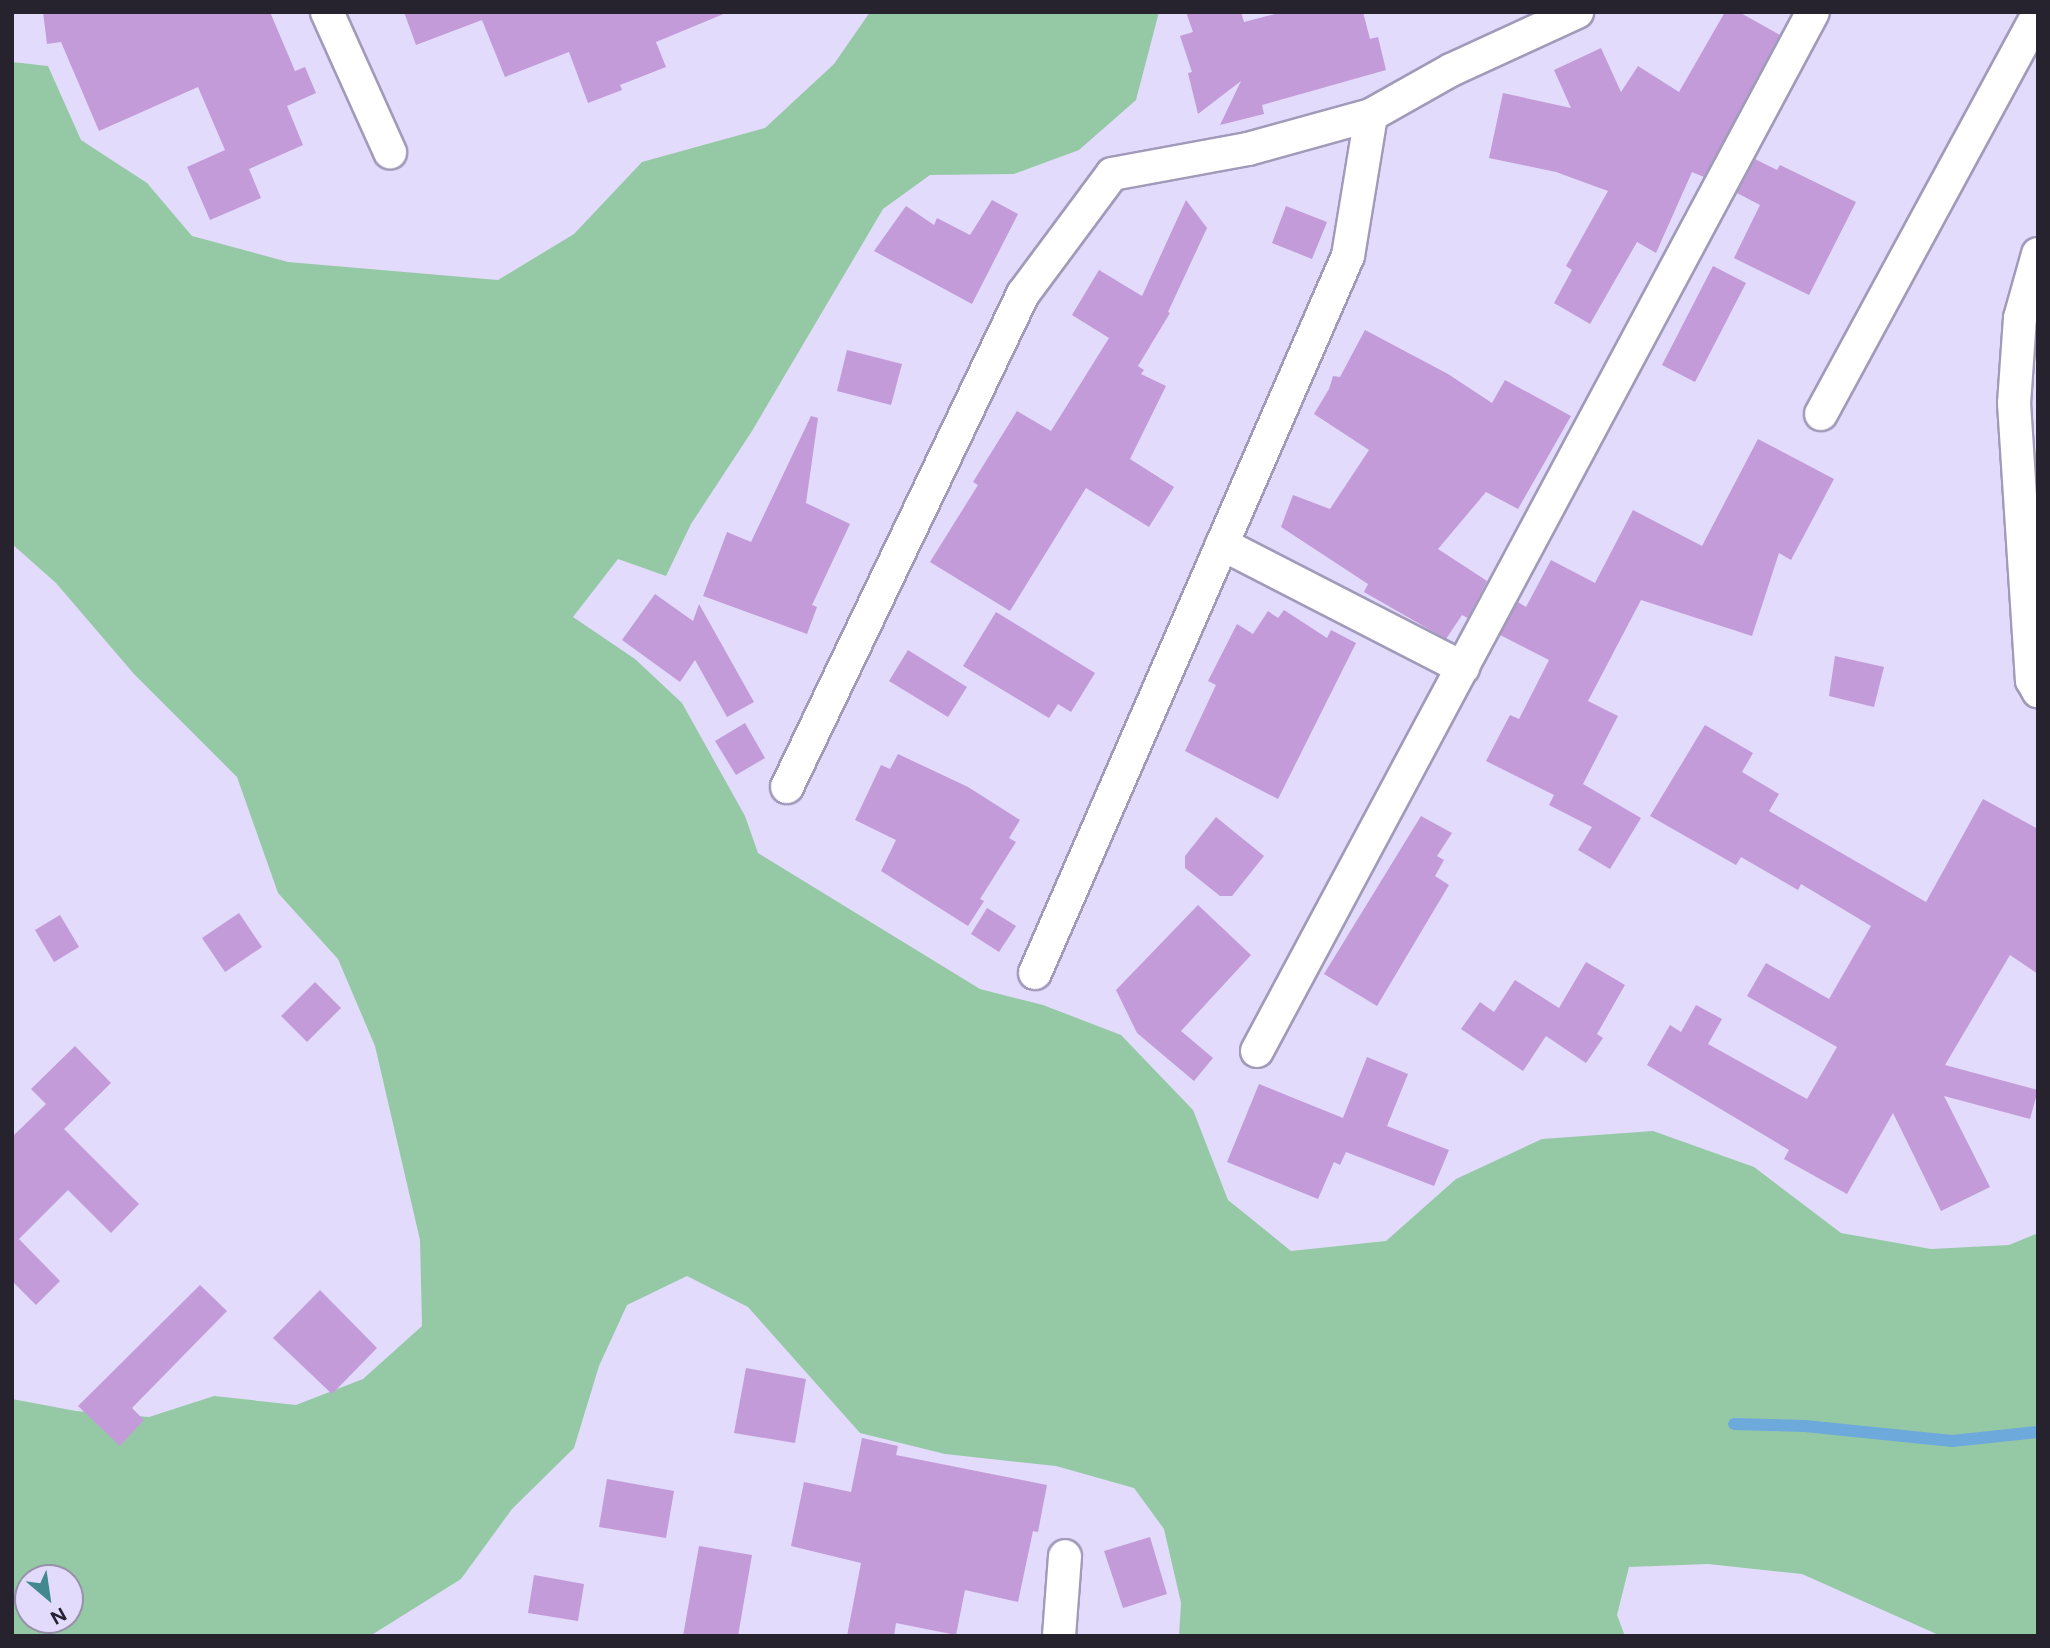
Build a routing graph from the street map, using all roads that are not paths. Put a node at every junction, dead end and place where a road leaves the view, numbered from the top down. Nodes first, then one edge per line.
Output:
1 (327, 12) edge
2 (1577, 12) edge
3 (1813, 12) edge
4 (2038, 15) edge
5 (1371, 115) junction
6 (390, 152) dead end
7 (2038, 254) edge
8 (1821, 414) dead end
9 (1222, 544) junction
10 (1463, 668) junction
11 (2038, 691) edge
12 (787, 787) dead end
13 (1035, 973) dead end
14 (1257, 1051) dead end
15 (1065, 1556) dead end
16 (1059, 1636) edge

1 - 6 street
2 - 5 street
3 - 10 street
4 - 8 street
5 - 9 street
5 - 12 street
7 - 11 street
9 - 10 street
9 - 13 street
10 - 14 street
15 - 16 street

